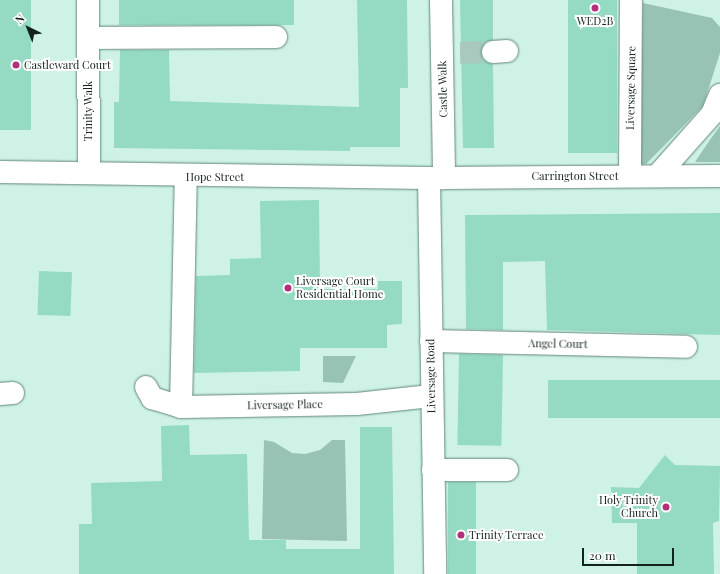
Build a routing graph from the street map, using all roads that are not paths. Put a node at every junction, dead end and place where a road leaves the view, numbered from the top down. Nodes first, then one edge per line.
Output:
1 (88, 0) edge
2 (441, 0) edge
3 (631, 0) edge
4 (276, 37) dead end
5 (88, 38) junction
6 (720, 95) edge
7 (0, 172) edge
8 (89, 174) junction
9 (186, 176) junction
10 (630, 176) junction
11 (656, 176) junction
12 (720, 176) edge
13 (436, 178) junction
14 (431, 342) junction
15 (686, 346) dead end
16 (146, 387) dead end
17 (431, 396) junction
18 (181, 407) junction
19 (433, 470) junction
20 (507, 470) dead end
21 (435, 574) edge

1 - 5 street, Trinity Walk
2 - 13 street, Castle Walk
3 - 10 street, Liversage Square
4 - 5 street
5 - 8 street, Trinity Walk
6 - 11 street
7 - 8 street, Hope Street
8 - 9 street, Hope Street
9 - 13 street, Hope Street
9 - 18 street
10 - 11 street, Carrington Street
10 - 13 street, Carrington Street
11 - 12 street, Carrington Street
13 - 14 street, Liversage Road
14 - 15 street, Angel Court
14 - 17 street, Liversage Road
16 - 18 street, Liversage Place
17 - 18 street, Liversage Place
17 - 19 street, Liversage Road
19 - 20 street
19 - 21 street, Liversage Road

